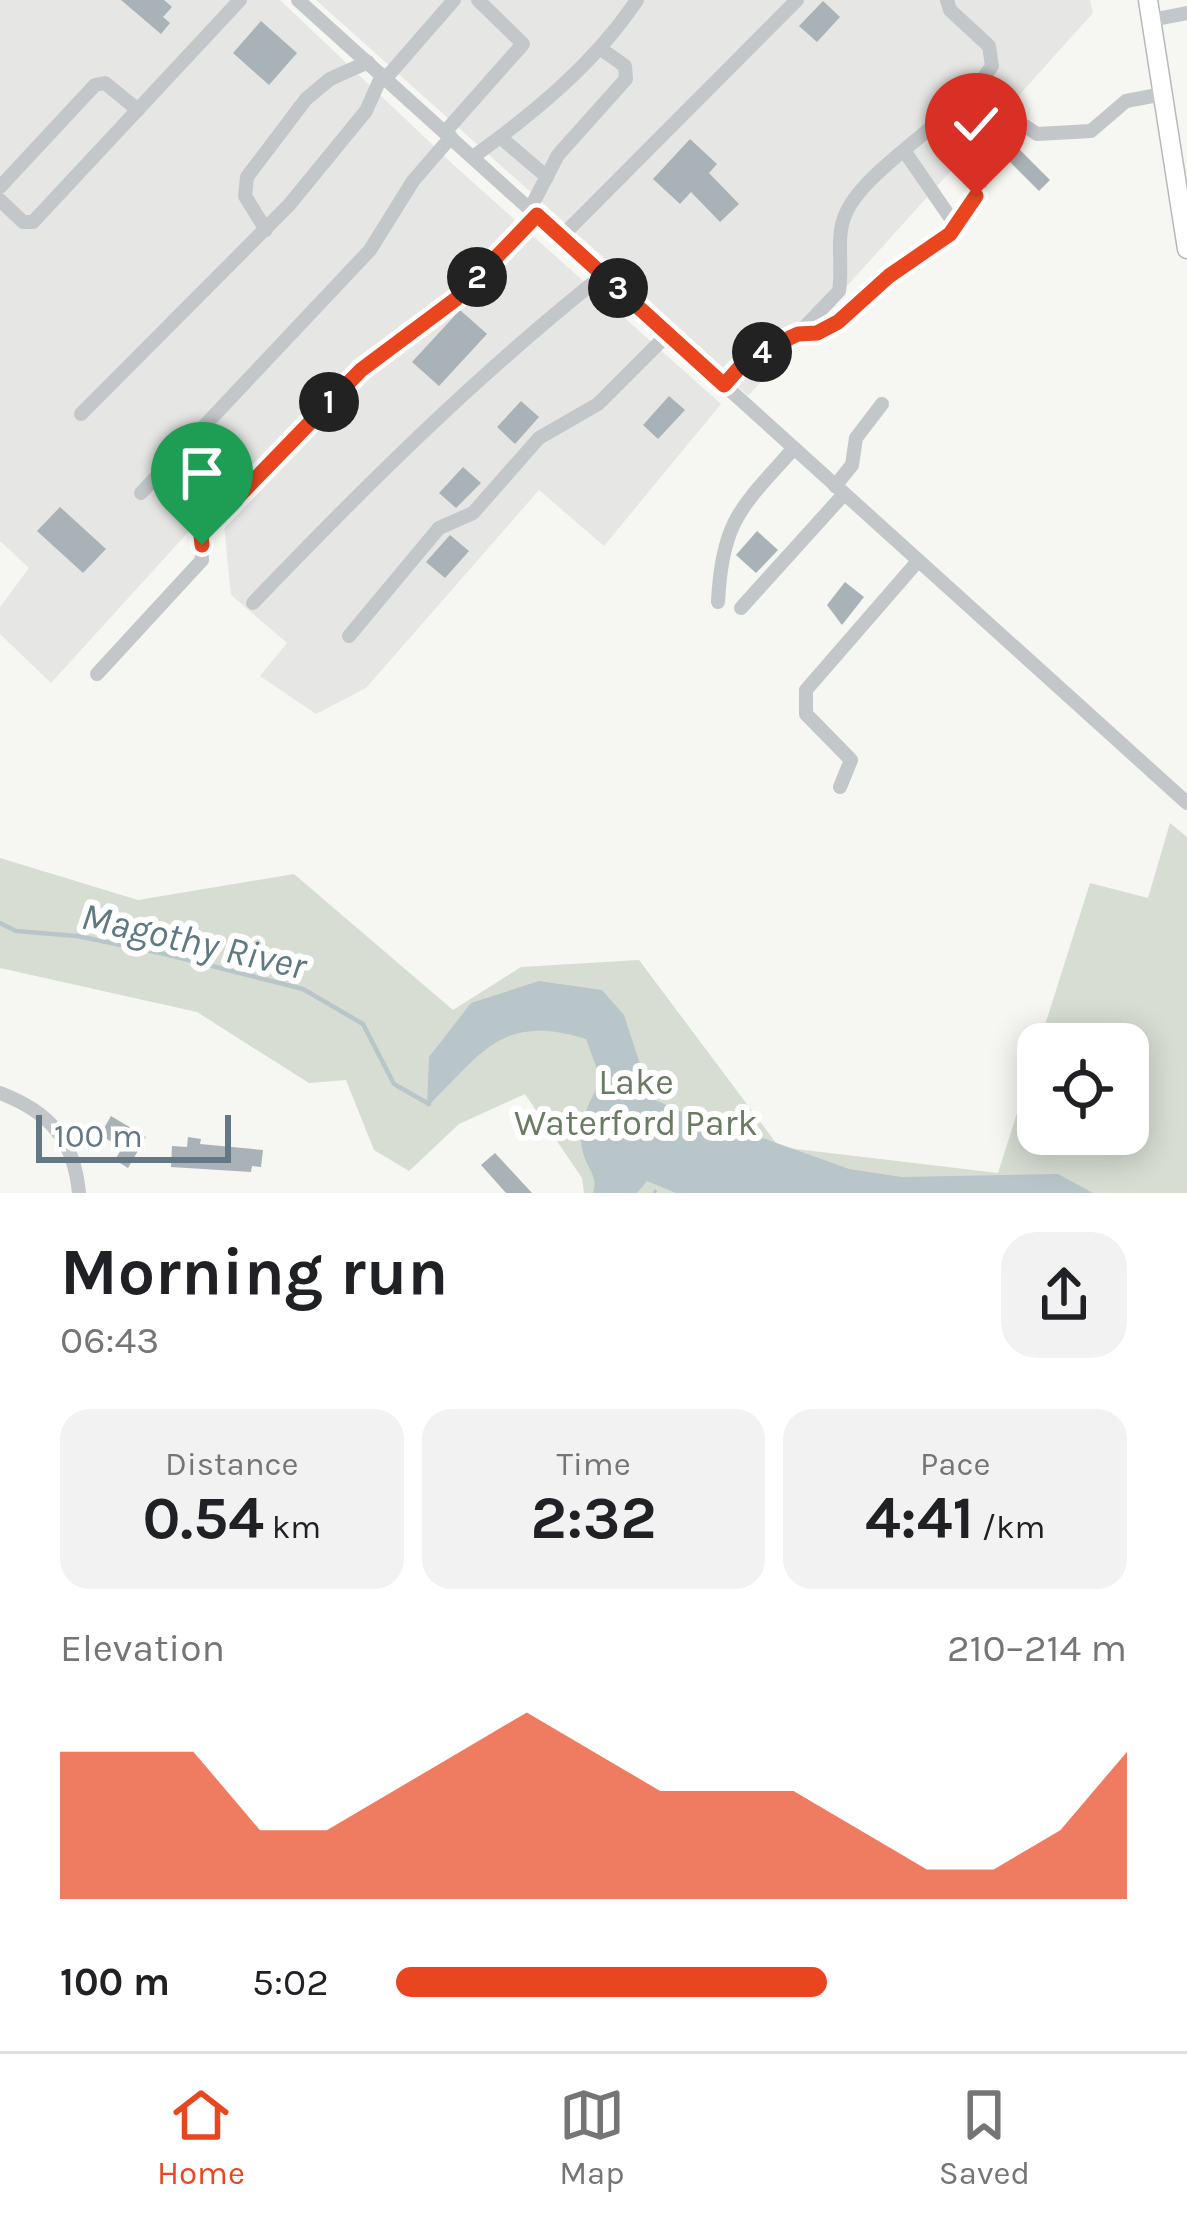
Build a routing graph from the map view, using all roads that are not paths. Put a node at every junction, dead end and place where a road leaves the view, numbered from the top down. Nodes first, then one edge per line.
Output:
1 (240, 0) edge
2 (298, 0) edge
3 (454, 0) edge
4 (478, 0) edge
5 (638, 0) edge
6 (797, 0) edge
7 (947, 0) edge
8 (1150, 10) edge
9 (1187, 13) edge
10 (601, 49) junction
11 (368, 62) junction
12 (384, 77) junction
13 (1163, 94) junction
14 (138, 110) junction
15 (448, 135) junction
16 (500, 136) junction
17 (905, 152) junction
18 (473, 157) junction
19 (547, 177) junction
20 (0, 187) edge
21 (0, 200) edge
22 (534, 212) junction
23 (956, 226) junction
24 (266, 230) junction
25 (561, 237) junction
26 (1187, 249) edge
27 (603, 275) junction
28 (668, 334) junction
29 (798, 334) junction
30 (724, 385) junction
31 (882, 404) dead end
32 (81, 414) dead end
33 (794, 448) junction
34 (840, 490) junction
35 (142, 493) dead end
36 (918, 561) junction
37 (718, 602) dead end
38 (253, 604) dead end
39 (741, 608) dead end
40 (350, 636) dead end
41 (97, 674) dead end
42 (840, 788) dead end
43 (1187, 802) edge
44 (0, 1094) edge
45 (80, 1193) edge

1 - 14 street
2 - 11 street
3 - 12 street
4 - 15 street
5 - 10 street
6 - 25 street
7 - 17 street
8 - 9 street
8 - 13 main road
10 - 16 street
10 - 19 street
11 - 12 street
11 - 24 street
12 - 15 street
12 - 24 street
13 - 23 street
13 - 26 main road
14 - 20 street
14 - 21 street
15 - 18 street
15 - 35 street
16 - 18 street
16 - 19 street
17 - 23 street
17 - 29 street
18 - 22 street
19 - 22 street
22 - 25 street
22 - 41 street
23 - 29 street
24 - 32 street
25 - 27 street
27 - 28 street
27 - 38 street
28 - 30 street
28 - 40 street
29 - 30 street
30 - 33 street
31 - 34 street
33 - 34 street
33 - 37 street
34 - 36 street
34 - 39 street
36 - 42 street
36 - 43 street
44 - 45 street

